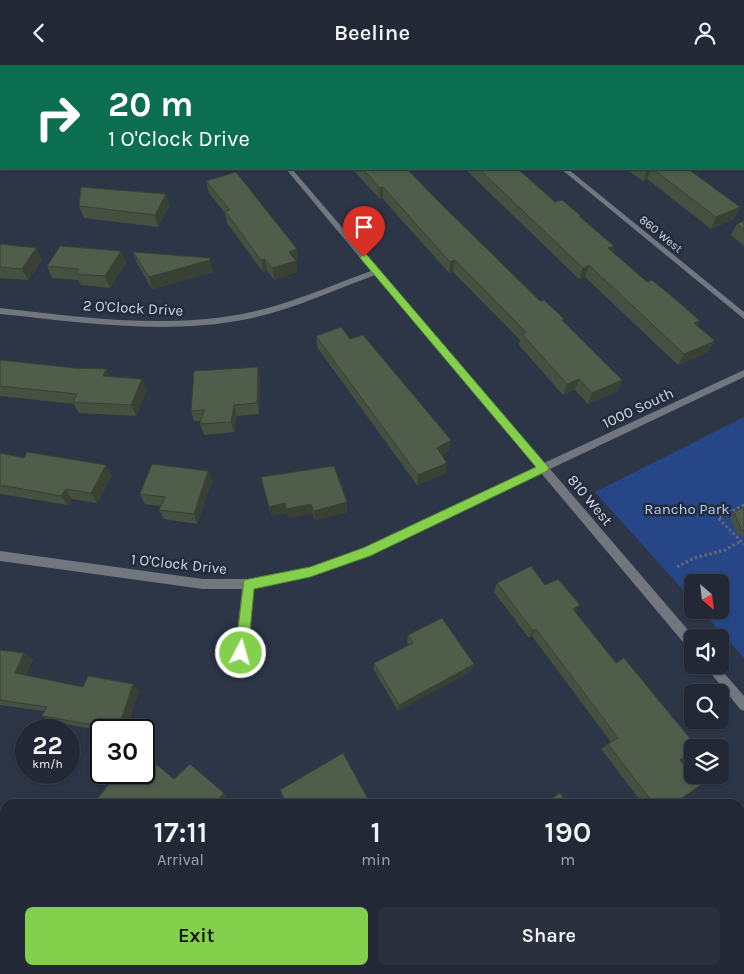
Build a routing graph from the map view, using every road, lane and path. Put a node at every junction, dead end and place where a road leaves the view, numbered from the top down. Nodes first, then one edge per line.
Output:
1 (290, 170) edge
2 (565, 170) edge
3 (376, 272) junction
4 (0, 311) edge
5 (744, 316) edge
6 (744, 373) edge
7 (543, 468) junction
8 (744, 505) edge
9 (742, 542) edge
10 (0, 556) edge
11 (677, 567) dead end
12 (248, 584) junction
13 (684, 635) edge
14 (241, 653) dead end
15 (718, 674) edge
16 (744, 705) edge

1 - 3 street, 810 West
2 - 5 street, 860 West
3 - 4 street, 2 O'Clock Drive
3 - 7 street, 810 West
6 - 7 street, 1000 South
7 - 12 street, 1 O'Clock Drive
7 - 13 street, 810 West
8 - 9 path
9 - 11 path
10 - 12 street, 1 O'Clock Drive
12 - 14 street
15 - 16 street

